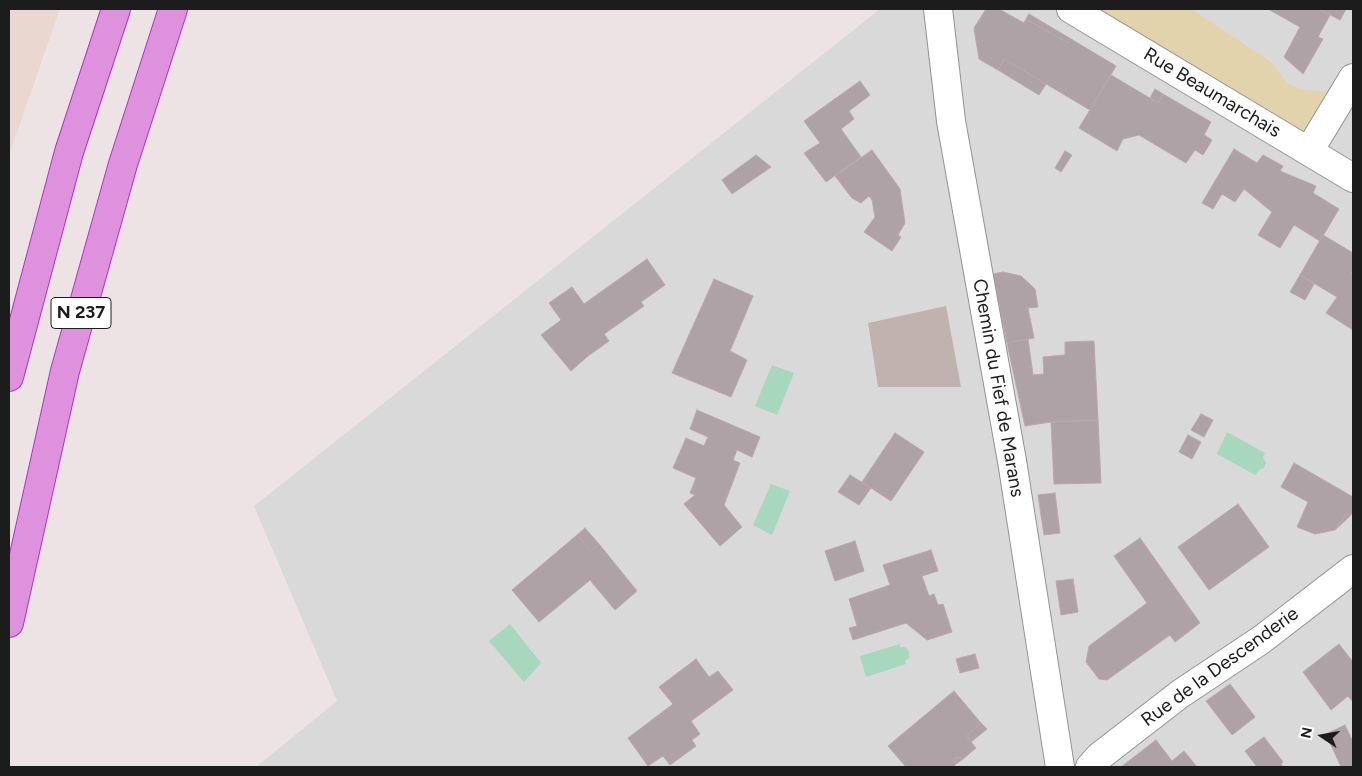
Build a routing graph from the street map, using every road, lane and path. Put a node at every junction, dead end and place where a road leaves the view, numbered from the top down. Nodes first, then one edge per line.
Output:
1 (116, 9) edge
2 (173, 9) edge
3 (938, 9) edge
4 (1071, 9) edge
5 (1353, 78) edge
6 (1309, 151) junction
7 (1353, 178) edge
8 (9, 377) edge
9 (1353, 569) edge
10 (9, 623) edge
11 (1060, 767) edge
12 (1090, 767) edge

1 - 8 highway, N 237
2 - 10 highway, N 237
3 - 11 street, Chemin du Fief de Marans
4 - 6 street, Rue Beaumarchais
5 - 6 street
6 - 7 street, Rue Beaumarchais
9 - 12 street, Rue de la Descenderie

